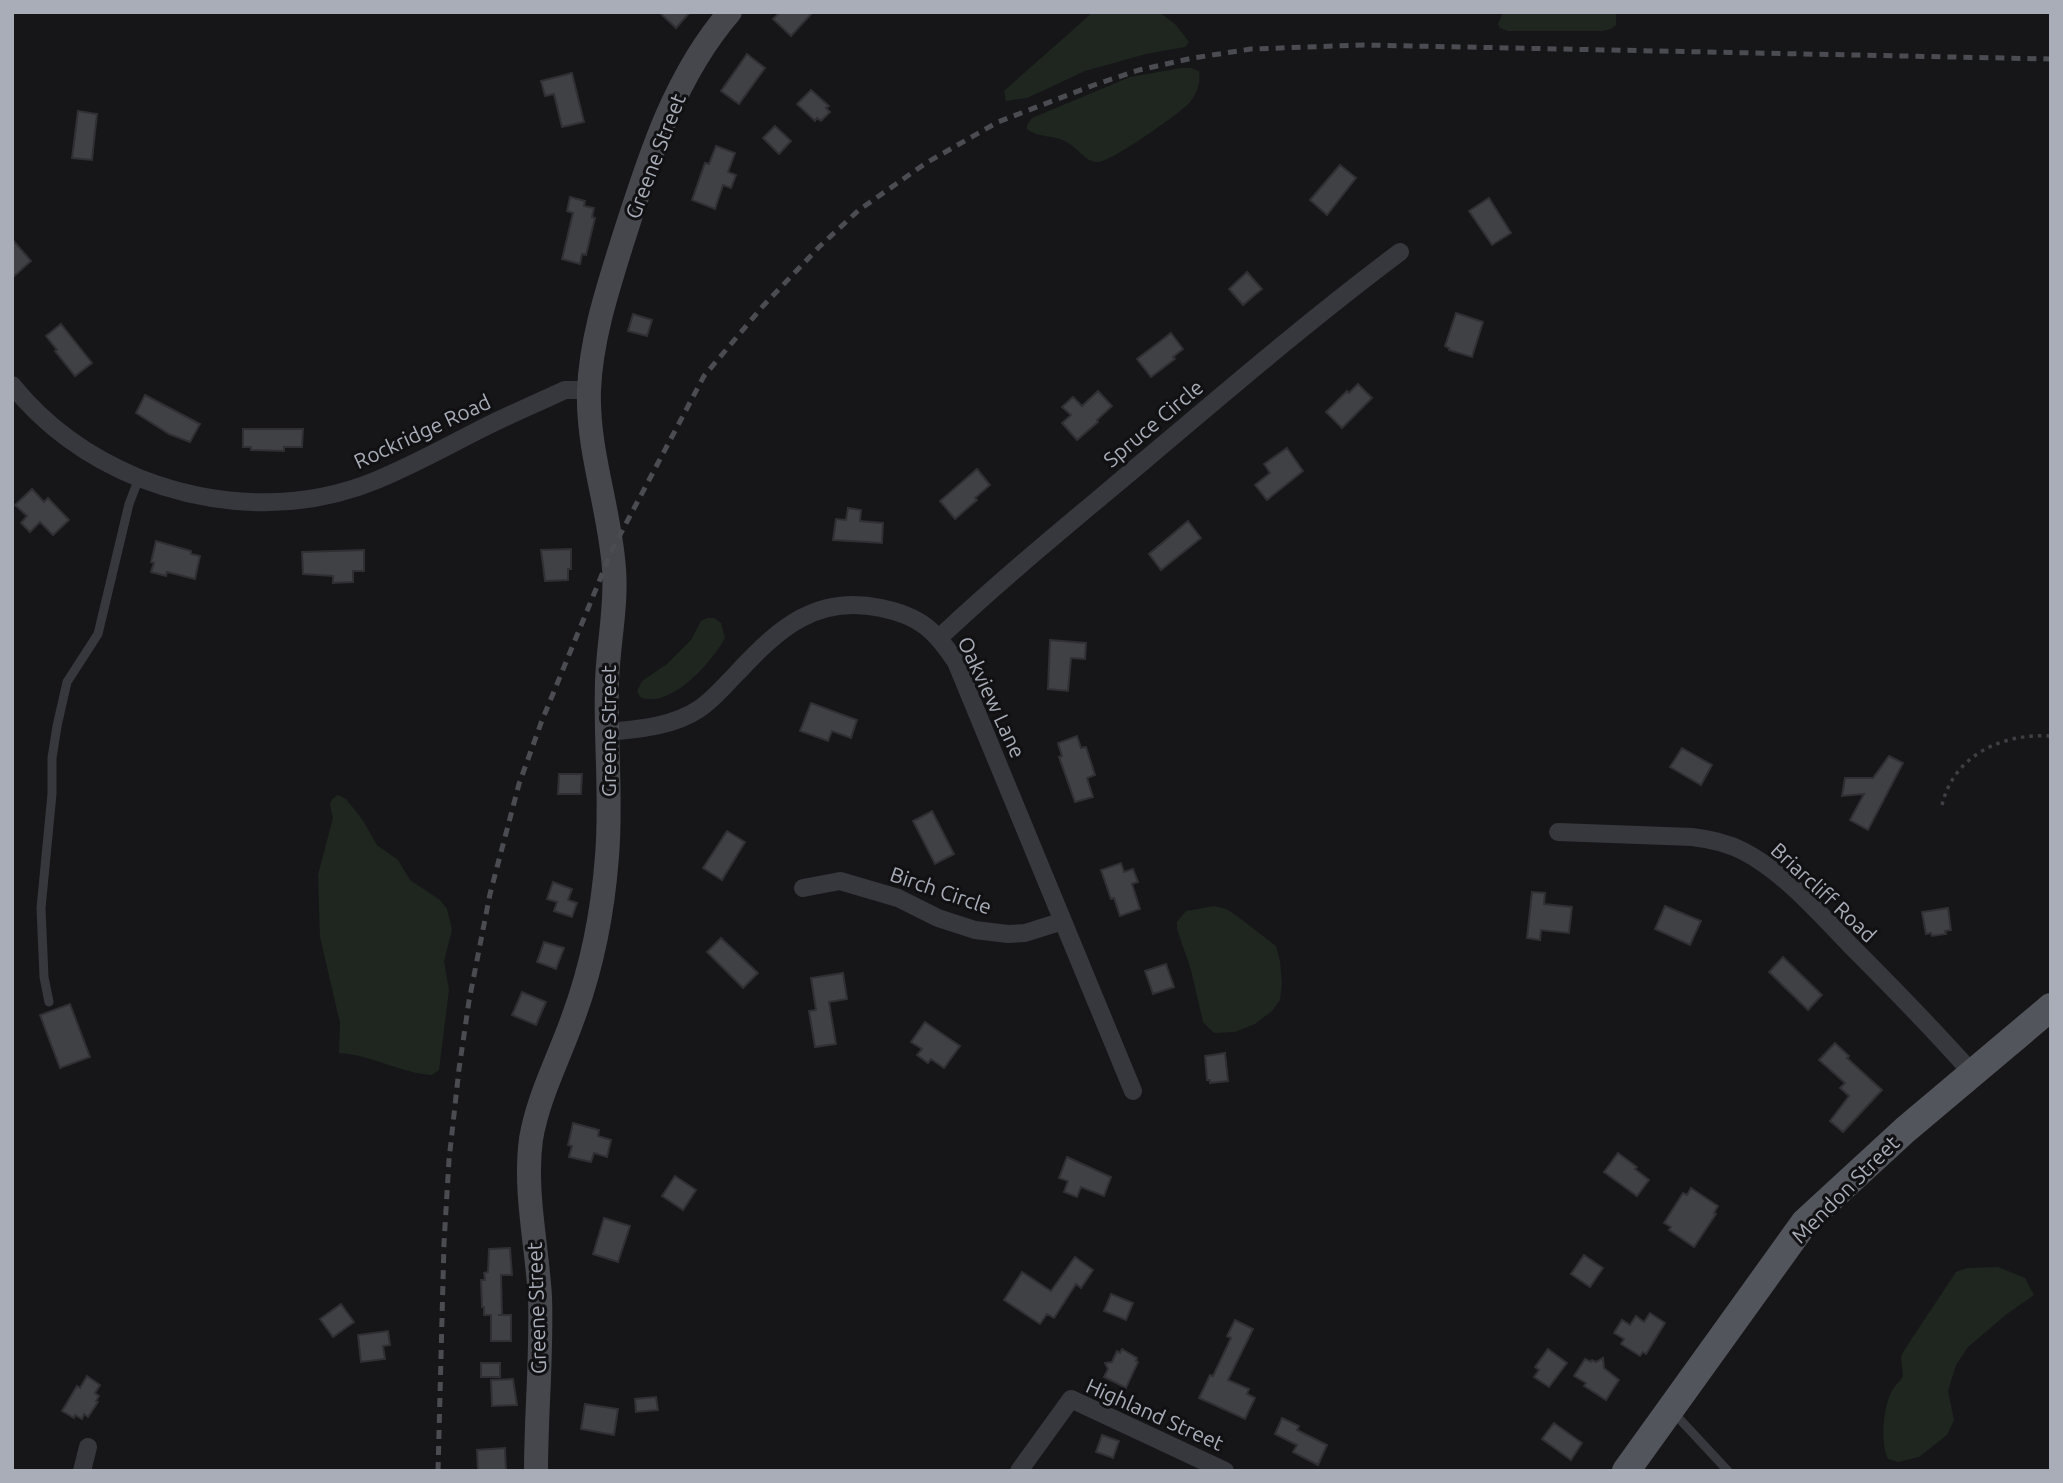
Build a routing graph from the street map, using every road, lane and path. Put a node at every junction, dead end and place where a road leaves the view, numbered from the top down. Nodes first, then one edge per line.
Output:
1 (730, 12) edge
2 (1400, 252) dead end
3 (12, 385) edge
4 (589, 390) junction
5 (139, 478) junction
6 (940, 637) junction
7 (606, 733) junction
8 (2051, 736) edge
9 (1942, 805) dead end
10 (1558, 832) dead end
11 (803, 888) dead end
12 (1063, 921) junction
13 (49, 1002) dead end
14 (2051, 1007) edge
15 (1973, 1074) junction
16 (1133, 1091) dead end
17 (1670, 1409) junction
18 (88, 1447) dead end
19 (82, 1471) edge
20 (536, 1471) edge
21 (1019, 1471) edge
22 (1225, 1471) edge
23 (1626, 1471) edge
24 (1728, 1471) edge

1 - 4 street, Greene Street
2 - 6 street, Spruce Circle
3 - 5 street, Rockridge Road
4 - 5 street, Rockridge Road
4 - 7 street, Greene Street
5 - 13 lane
6 - 7 street, Oakview Lane
6 - 12 street, Oakview Lane
7 - 20 street, Greene Street
8 - 9 path
10 - 15 street, Briarcliff Road
11 - 12 street, Birch Circle
12 - 16 street, Oakview Lane
14 - 15 main road, Mendon Street
15 - 17 main road, Mendon Street
17 - 23 main road, Mendon Street
17 - 24 lane
18 - 19 street
21 - 22 street, Highland Street

